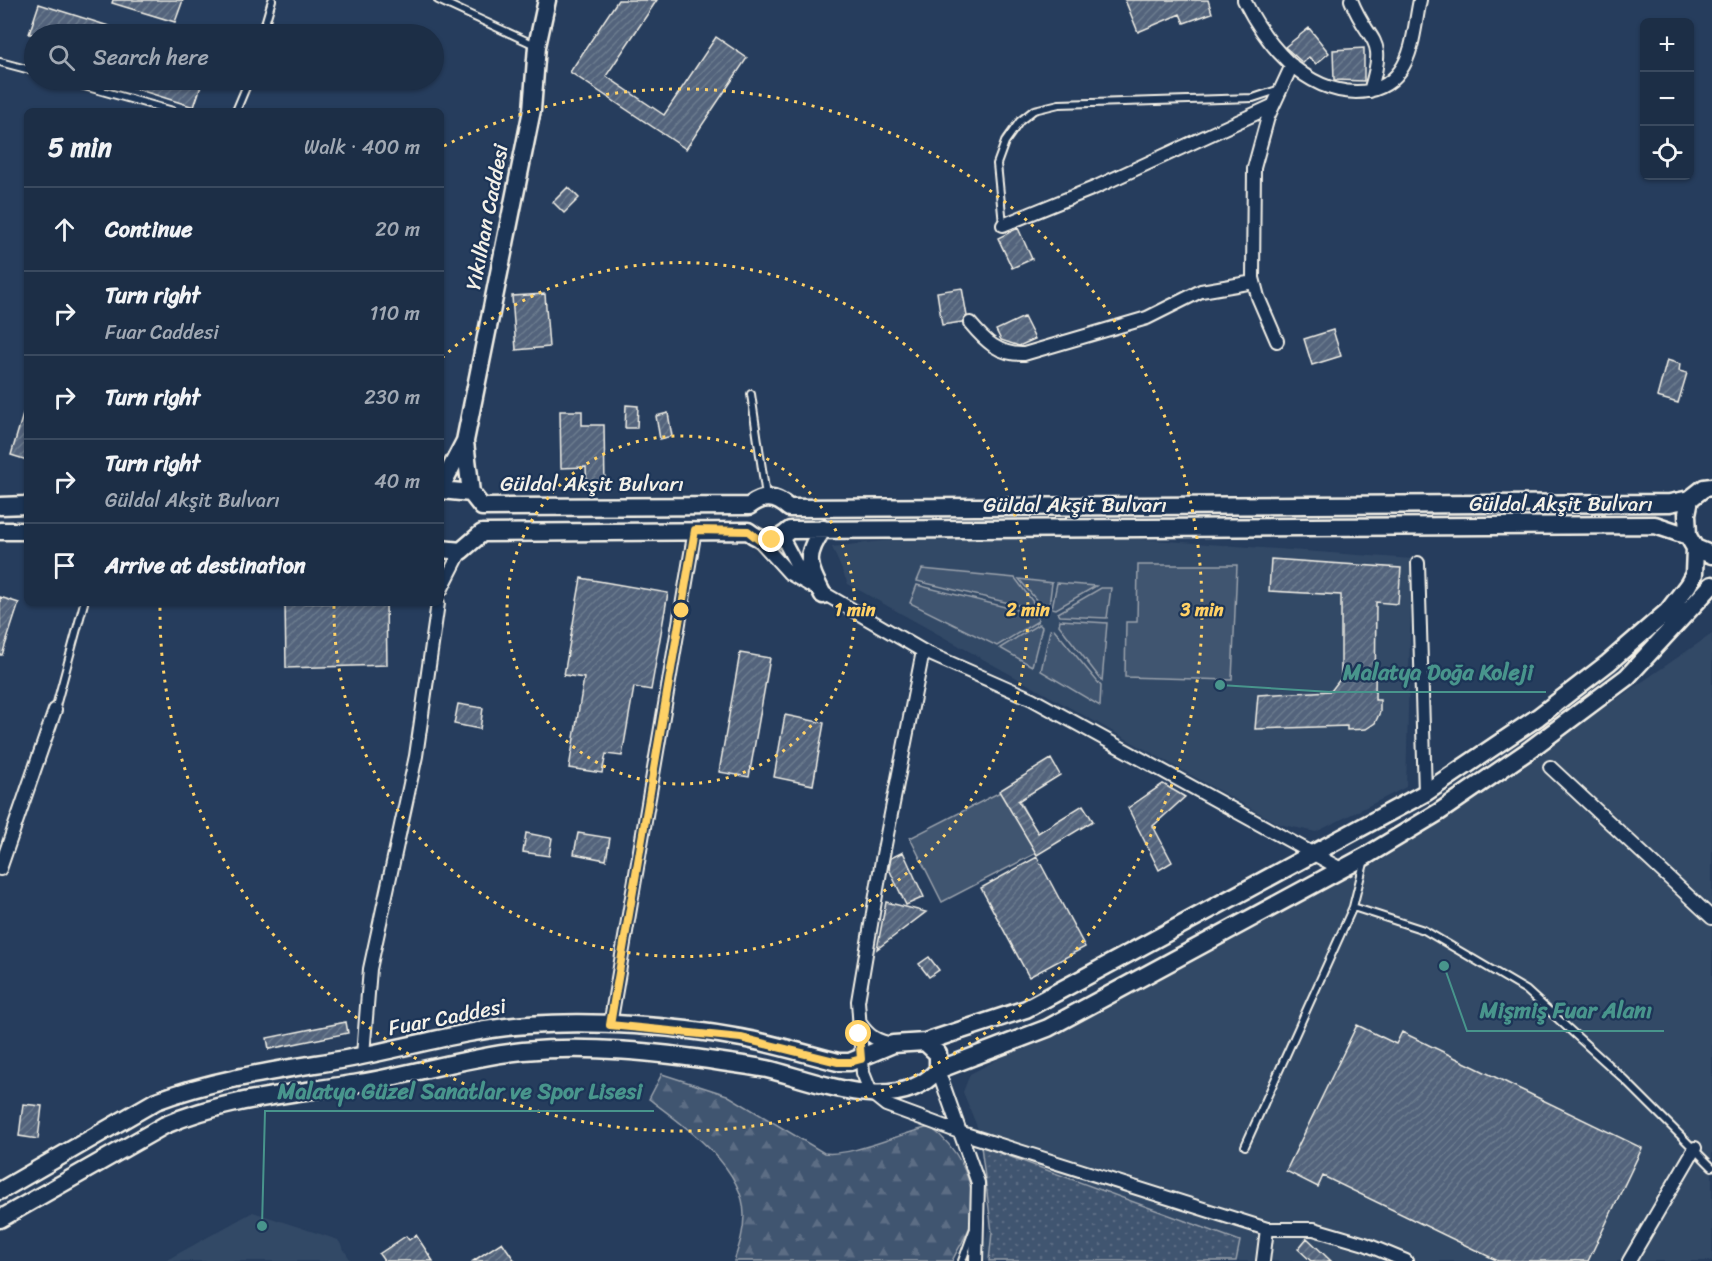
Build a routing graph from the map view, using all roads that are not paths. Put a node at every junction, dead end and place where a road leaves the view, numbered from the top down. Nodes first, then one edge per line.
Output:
1 (272, 0) edge
2 (438, 0) edge
3 (547, 0) edge
4 (1244, 0) edge
5 (1352, 0) edge
6 (1420, 0) edge
7 (265, 24) edge
8 (537, 46) junction
9 (0, 62) edge
10 (1292, 65) junction
11 (24, 68) edge
12 (1281, 88) junction
13 (98, 90) edge
14 (245, 90) edge
15 (1370, 91) junction
16 (1272, 106) junction
17 (162, 108) edge
18 (237, 108) edge
19 (1003, 225) joint
20 (1254, 282) junction
21 (970, 323) dead end
22 (1277, 340) dead end
23 (751, 394) dead end
24 (465, 441) junction
25 (444, 483) edge
26 (1709, 484) edge
27 (444, 489) edge
28 (471, 493) junction
29 (766, 497) junction
30 (1690, 499) junction
31 (24, 505) edge
32 (0, 506) edge
33 (749, 506) junction
34 (482, 507) junction
35 (789, 508) junction
36 (823, 529) junction
37 (695, 530) junction
38 (0, 531) edge
39 (24, 531) edge
40 (482, 533) junction
41 (786, 534) junction
42 (754, 536) junction
43 (1692, 542) junction
44 (444, 549) edge
45 (461, 551) junction
46 (1712, 555) edge
47 (1418, 563) dead end
48 (444, 584) edge
49 (807, 585) junction
50 (1712, 585) edge
51 (824, 595) junction
52 (83, 606) edge
53 (438, 606) edge
54 (923, 651) junction
55 (55, 710) joint
56 (1550, 767) dead end
57 (1425, 794) junction
58 (1313, 854) junction
59 (1366, 856) junction
60 (0, 869) edge
61 (1341, 869) junction
62 (1353, 907) junction
63 (1712, 918) edge
64 (857, 1019) junction
65 (610, 1025) junction
66 (926, 1042) junction
67 (893, 1044) junction
68 (363, 1055) junction
69 (861, 1059) junction
70 (938, 1070) junction
71 (871, 1093) junction
72 (962, 1133) junction
73 (1245, 1146) dead end
74 (1695, 1148) junction
75 (1712, 1167) edge
76 (0, 1191) edge
77 (979, 1215) junction
78 (0, 1219) edge
79 (1267, 1230) junction
80 (962, 1261) edge
81 (976, 1261) edge
82 (1263, 1261) edge
83 (1406, 1261) edge
84 (1629, 1261) edge

1 - 7 lane
2 - 8 lane
3 - 8 street, Yıkılhan Caddesi
4 - 10 street
5 - 15 street
6 - 15 street
8 - 24 street, Yıkılhan Caddesi
9 - 11 lane
10 - 12 street
10 - 15 street
12 - 16 street
12 - 19 lane
13 - 17 lane
14 - 18 lane
16 - 19 street
16 - 20 street
20 - 21 street
20 - 22 street
23 - 29 lane
24 - 25 street, Yıkılhan Caddesi
24 - 28 street, Yıkılhan Caddesi
26 - 30 street
27 - 28 street, Güldal Akşit Bulvarı
28 - 34 street, Güldal Akşit Bulvarı
29 - 33 street, Güldal Akşit Bulvarı
29 - 35 street, Güldal Akşit Bulvarı
30 - 35 street, Güldal Akşit Bulvarı
30 - 43 street, Fuar Caddesi
31 - 32 street
33 - 34 street, Güldal Akşit Bulvarı
33 - 42 street
34 - 40 street
35 - 41 street
36 - 41 street, Güldal Akşit Bulvarı
36 - 43 street, Güldal Akşit Bulvarı
36 - 51 street
37 - 40 street, Güldal Akşit Bulvarı
37 - 42 street, Güldal Akşit Bulvarı
37 - 65 street
38 - 39 street
40 - 45 street
41 - 42 street, Güldal Akşit Bulvarı
41 - 49 street
42 - 49 street
43 - 46 street, Güldal Akşit Bulvarı
43 - 57 street, Fuar Caddesi
44 - 45 street
45 - 48 street
47 - 57 street
49 - 51 street
50 - 59 street
51 - 54 street
52 - 55 lane
53 - 68 street
54 - 58 street
54 - 64 street
55 - 60 street
56 - 63 street
57 - 58 street, Fuar Caddesi
58 - 61 street
58 - 66 street, Fuar Caddesi
59 - 61 street
59 - 62 lane
61 - 70 street
62 - 73 lane
62 - 74 lane
64 - 67 street
64 - 69 street
65 - 68 street, Fuar Caddesi
65 - 69 street, Fuar Caddesi
66 - 67 street, Fuar Caddesi
66 - 70 street
67 - 69 street, Fuar Caddesi
68 - 76 street, Fuar Caddesi
69 - 71 street
70 - 71 street
70 - 72 street
71 - 72 street
71 - 78 street
72 - 77 street
72 - 79 street
74 - 75 lane
74 - 84 street
77 - 80 lane
77 - 81 street
79 - 82 street
79 - 83 street

